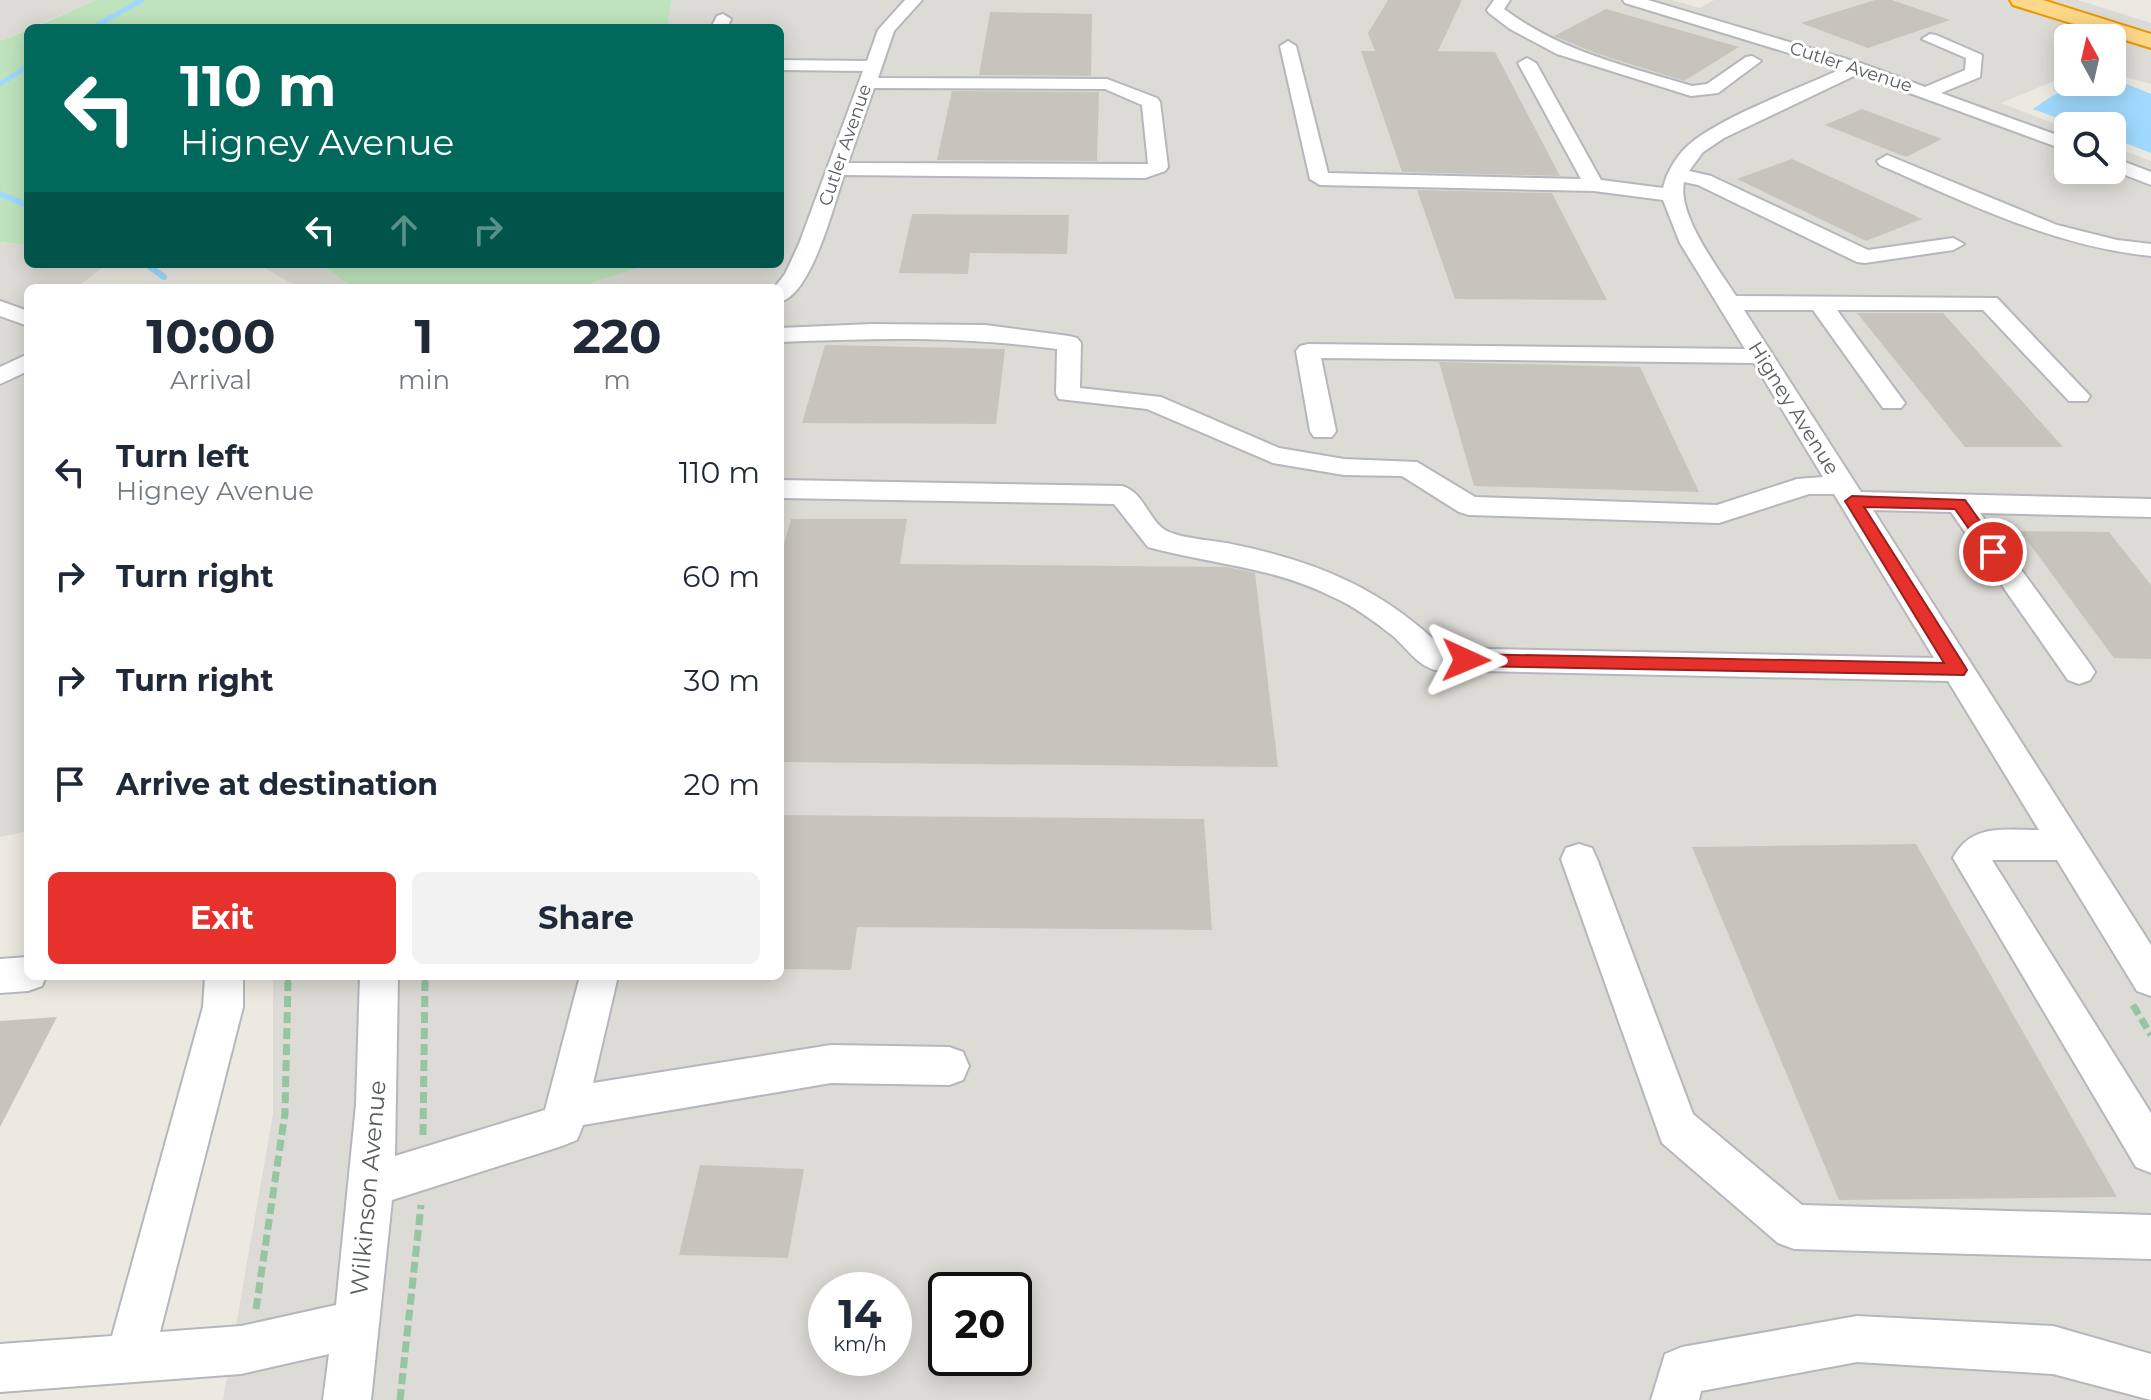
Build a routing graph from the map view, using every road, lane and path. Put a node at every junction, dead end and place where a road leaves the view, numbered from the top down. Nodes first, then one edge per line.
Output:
1 (914, 0) edge
2 (1502, 0) edge
3 (1631, 0) edge
4 (2021, 0) edge
5 (2033, 0) edge
6 (1930, 39) dead end
7 (2151, 39) edge
8 (1288, 46) dead end
9 (1752, 61) dead end
10 (1527, 63) dead end
11 (784, 65) edge
12 (1857, 68) junction
13 (869, 74) junction
14 (1927, 92) junction
15 (2054, 140) edge
16 (1887, 161) dead end
17 (838, 169) junction
18 (2126, 169) edge
19 (2151, 179) edge
20 (1594, 185) junction
21 (1674, 185) junction
22 (1953, 244) dead end
23 (2151, 250) edge
24 (784, 290) edge
25 (1728, 303) junction
26 (1820, 303) junction
27 (0, 308) edge
28 (24, 317) edge
29 (784, 335) edge
30 (1761, 356) junction
31 (24, 363) edge
32 (0, 377) edge
33 (2078, 396) dead end
34 (1892, 403) dead end
35 (1323, 431) dead end
36 (784, 489) edge
37 (1848, 494) junction
38 (1959, 504) junction
39 (2151, 508) edge
40 (1958, 670) junction
41 (2079, 672) dead end
42 (2067, 845) junction
43 (1579, 859) dead end
44 (24, 974) edge
45 (0, 976) edge
46 (2151, 979) edge
47 (224, 980) edge
48 (288, 980) edge
49 (379, 980) edge
50 (598, 980) edge
51 (949, 1066) dead end
52 (566, 1108) junction
53 (2151, 1152) edge
54 (371, 1185) junction
55 (2151, 1237) edge
56 (357, 1324) junction
57 (248, 1348) junction
58 (130, 1358) junction
59 (0, 1368) edge
60 (2151, 1378) edge
61 (347, 1400) edge
62 (1675, 1400) edge

1 - 13 street, Cutler Avenue
2 - 9 street
3 - 12 street, Cutler Avenue
4 - 7 highway
5 - 7 highway
6 - 14 street
8 - 20 street
10 - 20 street
11 - 13 street
12 - 14 street, Cutler Avenue
12 - 21 street
13 - 17 street, Cutler Avenue
13 - 17 street
14 - 15 street, Cutler Avenue
16 - 23 street
17 - 24 street, Cutler Avenue
18 - 19 street
20 - 21 street
21 - 22 street
21 - 25 street, Higney Avenue
25 - 26 street
25 - 30 street, Higney Avenue
26 - 33 street
26 - 34 street
27 - 28 street
29 - 37 street
30 - 35 street
30 - 37 street, Higney Avenue
31 - 32 street
36 - 40 street
37 - 38 street
37 - 40 street, Higney Avenue
38 - 39 street
38 - 41 street
40 - 42 street, Higney Avenue
42 - 46 street, Higney Avenue
42 - 53 street
43 - 55 street
44 - 45 street
47 - 58 street
48 - 57 path
49 - 54 street, Wilkinson Avenue
50 - 52 street
51 - 52 street
52 - 54 street
54 - 56 street, Wilkinson Avenue
56 - 57 street
56 - 61 street, Wilkinson Avenue
57 - 58 street
58 - 59 street
60 - 62 street

